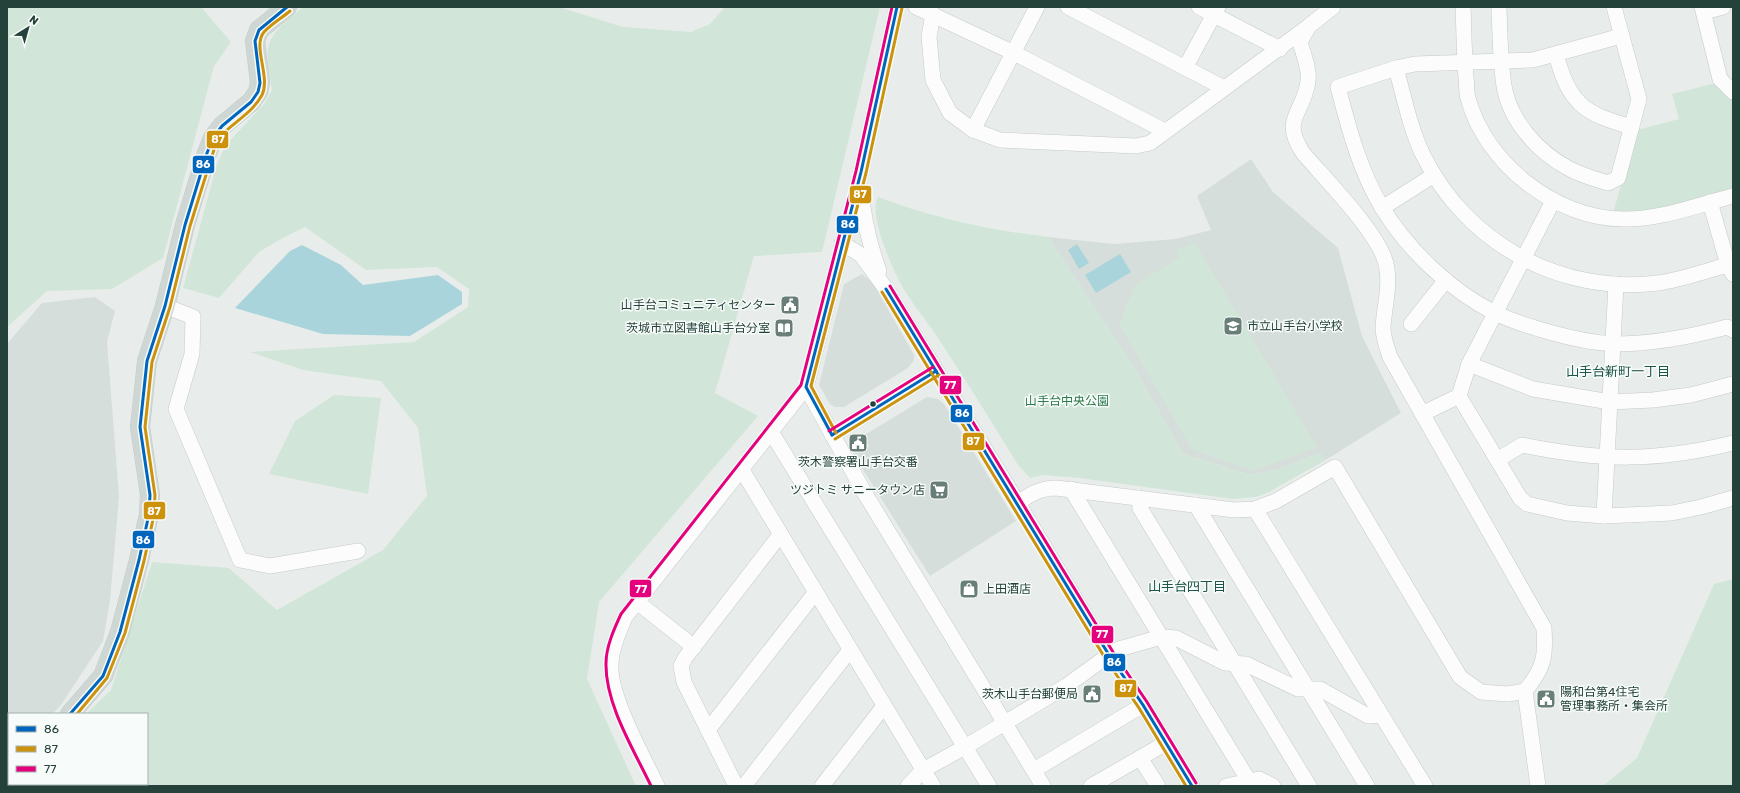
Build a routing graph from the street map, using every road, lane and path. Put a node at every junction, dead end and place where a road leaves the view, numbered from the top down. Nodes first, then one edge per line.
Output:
1 (287, 7) edge
2 (897, 7) edge
3 (1037, 7) edge
4 (1068, 7) edge
5 (1199, 7) edge
6 (1333, 7) edge
7 (1464, 7) edge
8 (1499, 7) edge
9 (1614, 7) edge
10 (1723, 7) edge
11 (925, 10) edge
12 (1703, 10) edge
13 (1216, 11) edge
14 (1309, 26) junction
15 (1621, 36) junction
16 (1280, 49) junction
17 (1014, 53) junction
18 (1556, 54) junction
19 (1502, 61) junction
20 (1465, 64) junction
21 (1185, 68) junction
22 (1396, 68) junction
23 (1224, 88) junction
24 (1733, 92) edge
25 (1632, 127) junction
26 (973, 130) junction
27 (1166, 131) junction
28 (861, 172) junction
29 (1434, 175) junction
30 (1733, 196) edge
31 (1553, 201) junction
32 (1710, 202) junction
33 (1382, 208) junction
34 (842, 243) junction
35 (1523, 259) junction
36 (1731, 270) edge
37 (1446, 280) junction
38 (1616, 284) junction
39 (886, 289) junction
40 (165, 306) junction
41 (1494, 312) junction
42 (1411, 324) dead end
43 (1733, 330) edge
44 (1613, 344) junction
45 (1469, 364) junction
46 (936, 371) junction
47 (1733, 384) edge
48 (806, 388) junction
49 (1458, 396) junction
50 (1610, 402) junction
51 (1422, 414) junction
52 (771, 432) junction
53 (832, 435) junction
54 (1733, 442) edge
55 (1608, 458) junction
56 (1497, 460) junction
57 (742, 470) junction
58 (1072, 489) junction
59 (1139, 498) junction
60 (1733, 498) edge
61 (1018, 503) junction
62 (1196, 505) junction
63 (1255, 509) junction
64 (1604, 516) junction
65 (780, 535) junction
66 (358, 551) dead end
67 (815, 593) junction
68 (637, 602) junction
69 (1161, 637) junction
70 (694, 647) junction
71 (850, 650) junction
72 (1109, 655) junction
73 (1234, 663) junction
74 (1307, 689) junction
75 (1525, 691) junction
76 (1143, 705) junction
77 (884, 706) junction
78 (71, 713) edge
79 (1382, 716) junction
80 (1005, 723) junction
81 (708, 730) junction
82 (1166, 743) junction
83 (965, 747) junction
84 (1140, 758) junction
85 (923, 770) junction
86 (1034, 770) junction
87 (1250, 783) edge
88 (1156, 785) edge
89 (657, 786) edge
90 (736, 786) edge
91 (744, 786) edge
92 (822, 786) edge
93 (908, 786) edge
94 (933, 786) edge
95 (989, 786) edge
96 (1044, 786) edge
97 (1091, 786) edge
98 (1192, 786) edge
99 (1226, 786) edge
100 (1273, 786) edge
101 (1309, 786) edge
102 (1367, 786) edge
103 (1425, 786) edge
104 (1538, 786) edge

1 - 40 main road
2 - 28 street
3 - 17 street
4 - 21 street
5 - 13 street
6 - 14 street
7 - 20 street
8 - 19 street
9 - 15 street
10 - 12 street
11 - 17 street
11 - 26 street
12 - 24 street
13 - 16 street
13 - 21 street
14 - 16 street
14 - 51 street
15 - 18 street
15 - 25 street
16 - 23 street
17 - 26 street
17 - 27 street
18 - 19 street
18 - 25 street
19 - 20 street
19 - 25 street
20 - 22 street
20 - 31 street
21 - 23 street
22 - 29 street
22 - 33 street
23 - 27 street
26 - 27 street
28 - 34 street
28 - 39 street
29 - 33 street
29 - 35 street
30 - 32 street
31 - 32 street
31 - 35 street
32 - 36 street
33 - 37 street
34 - 39 street
34 - 48 street
35 - 38 street
35 - 41 street
36 - 38 street
37 - 41 street
37 - 42 street
38 - 44 street
39 - 46 street
40 - 66 street
40 - 78 main road
41 - 44 street
41 - 45 street
43 - 44 street
44 - 50 street
45 - 49 street
45 - 50 street
46 - 53 street
46 - 61 street
47 - 50 street
48 - 52 street
48 - 53 street
49 - 51 street
49 - 56 street
50 - 55 street
51 - 75 street
52 - 57 street
52 - 83 street
53 - 80 street
54 - 55 street
55 - 56 street
55 - 64 street
56 - 64 street
57 - 65 street
57 - 68 street
58 - 59 street
58 - 61 street
58 - 69 street
59 - 62 street
59 - 73 street
60 - 64 street
61 - 72 street
62 - 63 street
62 - 74 street
63 - 75 street
63 - 79 street
65 - 67 street
65 - 70 street
67 - 71 street
67 - 81 street
68 - 70 street
68 - 89 street
69 - 72 street
69 - 73 street
69 - 87 street
70 - 81 street
71 - 77 street
71 - 91 street
72 - 76 street
72 - 80 street
73 - 74 street
73 - 101 street
74 - 79 street
74 - 102 street
75 - 104 street
76 - 82 street
76 - 86 street
77 - 85 street
77 - 92 street
79 - 103 street
80 - 83 street
80 - 86 street
81 - 90 street
82 - 84 street
82 - 98 street
83 - 85 street
83 - 95 street
84 - 88 street
84 - 97 street
85 - 93 street
85 - 94 street
86 - 96 street
87 - 99 street
87 - 100 street

